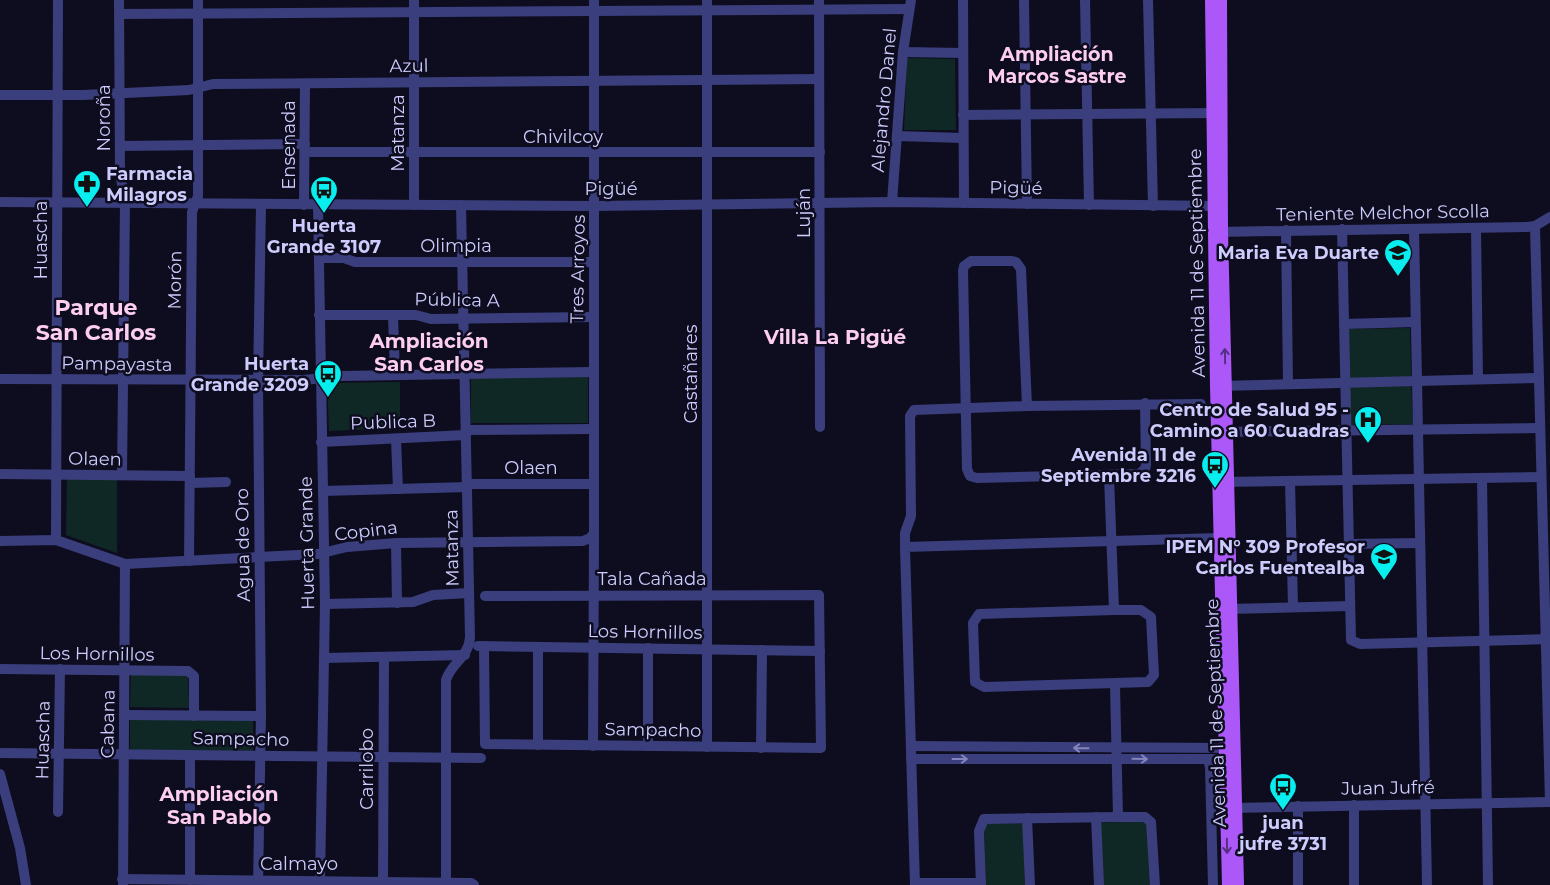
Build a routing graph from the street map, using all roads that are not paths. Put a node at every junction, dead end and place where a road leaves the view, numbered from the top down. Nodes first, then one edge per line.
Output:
1 (58, 0) edge
2 (119, 0) edge
3 (198, 0) edge
4 (963, 0) edge
5 (1024, 0) edge
6 (1085, 0) edge
7 (1148, 0) edge
8 (1211, 0) edge
9 (1221, 0) edge
10 (414, 5) edge
11 (594, 5) edge
12 (707, 5) edge
13 (819, 5) edge
14 (910, 5) edge
15 (198, 12) junction
16 (119, 14) junction
17 (904, 52) junction
18 (962, 53) junction
19 (819, 79) junction
20 (707, 80) junction
21 (594, 81) junction
22 (414, 82) junction
23 (305, 85) junction
24 (198, 89) junction
25 (120, 93) junction
26 (0, 95) edge
27 (58, 95) junction
28 (1150, 113) junction
29 (1217, 113) junction
30 (1087, 114) junction
31 (1025, 115) junction
32 (963, 116) junction
33 (897, 136) junction
34 (963, 138) junction
35 (120, 146) junction
36 (198, 146) junction
37 (305, 148) junction
38 (820, 152) junction
39 (414, 153) junction
40 (595, 153) junction
41 (707, 153) junction
42 (0, 202) edge
43 (58, 202) junction
44 (892, 202) junction
45 (125, 203) junction
46 (820, 203) junction
47 (964, 203) junction
48 (196, 204) junction
49 (261, 204) junction
50 (707, 204) junction
51 (1027, 204) junction
52 (304, 205) junction
53 (318, 205) junction
54 (414, 205) junction
55 (461, 205) junction
56 (1089, 205) junction
57 (595, 206) junction
58 (1153, 206) junction
59 (1217, 206) junction
60 (1550, 217) edge
61 (1535, 226) junction
62 (1476, 228) junction
63 (1342, 229) junction
64 (1414, 229) junction
65 (1286, 230) junction
66 (1218, 232) junction
67 (319, 258) junction
68 (462, 262) junction
69 (594, 262) junction
70 (319, 315) junction
71 (393, 315) junction
72 (594, 317) junction
73 (463, 318) junction
74 (1415, 322) junction
75 (1344, 324) junction
76 (593, 372) junction
77 (465, 374) junction
78 (394, 375) junction
79 (320, 378) junction
80 (1538, 378) junction
81 (0, 379) edge
82 (1478, 379) junction
83 (58, 380) junction
84 (123, 380) junction
85 (1416, 380) junction
86 (190, 381) junction
87 (258, 381) junction
88 (1345, 383) junction
89 (1288, 384) junction
90 (1221, 386) junction
91 (1145, 403) junction
92 (1201, 404) dead end
93 (1027, 406) junction
94 (966, 407) junction
95 (820, 427) dead end
96 (1540, 428) junction
97 (594, 429) junction
98 (1417, 429) junction
99 (1346, 430) junction
100 (1222, 432) junction
101 (466, 433) junction
102 (396, 439) junction
103 (321, 442) junction
104 (0, 474) edge
105 (57, 474) junction
106 (122, 475) junction
107 (1110, 476) junction
108 (1541, 477) junction
109 (1482, 478) junction
110 (1419, 479) junction
111 (190, 480) junction
112 (1347, 480) junction
113 (1290, 481) junction
114 (226, 482) dead end
115 (1223, 482) junction
116 (594, 484) junction
117 (468, 485) junction
118 (398, 489) junction
119 (323, 491) junction
120 (592, 535) junction
121 (1219, 538) junction
122 (56, 540) junction
123 (0, 541) edge
124 (468, 542) junction
125 (1112, 542) junction
126 (396, 543) junction
127 (1420, 543) junction
128 (1547, 543) edge
129 (1348, 544) junction
130 (905, 547) junction
131 (324, 553) junction
132 (260, 557) junction
133 (189, 561) junction
134 (125, 564) junction
135 (469, 593) junction
136 (707, 595) junction
137 (485, 596) dead end
138 (593, 596) junction
139 (396, 603) junction
140 (325, 604) junction
141 (1350, 606) junction
142 (1293, 607) junction
143 (1226, 609) junction
144 (1114, 610) junction
145 (1548, 640) edge
146 (1485, 641) junction
147 (1421, 643) junction
148 (484, 646) junction
149 (538, 647) junction
150 (593, 648) junction
151 (648, 648) junction
152 (707, 649) junction
153 (762, 650) junction
154 (820, 650) junction
155 (468, 651) junction
156 (384, 657) junction
157 (324, 658) junction
158 (0, 669) edge
159 (60, 669) junction
160 (125, 670) junction
161 (1115, 685) junction
162 (125, 715) junction
163 (194, 716) junction
164 (261, 716) junction
165 (538, 745) junction
166 (593, 746) junction
167 (648, 746) junction
168 (911, 746) junction
169 (707, 747) junction
170 (761, 748) junction
171 (0, 753) edge
172 (59, 754) junction
173 (124, 754) junction
174 (190, 754) junction
175 (1116, 754) junction
176 (1229, 754) junction
177 (261, 756) junction
178 (322, 756) junction
179 (383, 757) junction
180 (446, 758) junction
181 (481, 758) dead end
182 (911, 759) junction
183 (1208, 760) junction
184 (0, 774) edge
185 (1550, 802) edge
186 (1488, 803) junction
187 (1426, 804) junction
188 (1354, 805) junction
189 (1298, 806) junction
190 (1231, 807) junction
191 (58, 812) dead end
192 (1096, 817) junction
193 (1118, 817) junction
194 (1027, 818) junction
195 (190, 880) junction
196 (320, 880) junction
197 (122, 882) edge
198 (446, 882) junction
199 (258, 883) edge
200 (383, 883) edge
201 (915, 884) edge
202 (981, 884) edge
203 (26, 885) edge
204 (474, 885) edge
205 (1030, 885) edge
206 (1099, 885) edge
207 (1154, 885) edge
208 (1213, 885) edge
209 (1228, 885) edge
210 (1238, 885) edge
211 (1298, 885) edge
212 (1354, 885) edge
213 (1427, 885) edge
214 (1488, 885) edge

1 - 27 street, Huascha
2 - 16 street, Noroña
3 - 15 street, Morón
4 - 18 street
5 - 31 street
6 - 30 street
7 - 28 street
8 - 29 main road, Avenida 11 de Septiembre
9 - 29 main road, Avenida 11 de Septiembre
10 - 11 street
10 - 15 street
10 - 22 street, Matanza
11 - 12 street
11 - 21 street, Tres Arroyos
12 - 13 street
12 - 20 street, Castañares
13 - 14 street
13 - 19 street, Luján
14 - 17 street, Alejandro Danel
15 - 16 street
15 - 24 street, Morón
16 - 25 street, Noroña
17 - 18 street
17 - 33 street, Alejandro Danel
18 - 32 street
19 - 20 street, Azul
19 - 38 street, Luján
20 - 21 street, Azul
20 - 41 street, Castañares
21 - 22 street, Azul
21 - 40 street, Tres Arroyos
22 - 23 street, Azul
22 - 39 street, Matanza
23 - 24 street, Azul
23 - 37 street, Ensenada
24 - 25 street, Azul
24 - 36 street, Morón
25 - 27 street, Azul
25 - 35 street, Noroña
26 - 27 street, Azul
27 - 43 street, Huascha
28 - 29 street
28 - 30 street
28 - 58 street
29 - 59 main road, Avenida 11 de Septiembre
30 - 31 street
30 - 56 street
31 - 32 street
31 - 51 street
32 - 34 street
33 - 34 street
33 - 44 street, Alejandro Danel
34 - 47 street
35 - 36 street, Chivilcoy
35 - 45 street, Noroña
36 - 37 street, Chivilcoy
36 - 48 street, Morón
37 - 39 street, Chivilcoy
37 - 52 street, Ensenada
38 - 41 street, Chivilcoy
38 - 46 street, Luján
39 - 40 street, Chivilcoy
39 - 54 street, Matanza
40 - 41 street, Chivilcoy
40 - 57 street, Tres Arroyos
41 - 50 street, Castañares
42 - 43 street, Pigüé
43 - 45 street, Pigüé
43 - 83 street, Huascha
44 - 46 street, Pigüé
44 - 47 street, Pigüé
45 - 48 street, Pigüé
45 - 84 street, Noroña
46 - 50 street, Pigüé
46 - 95 street, Luján
47 - 51 street, Pigüé
48 - 49 street, Pigüé
48 - 86 street, Morón
49 - 52 street, Pigüé
49 - 87 street, Agua de Oro
50 - 57 street, Pigüé
50 - 136 street, Castañares
51 - 56 street, Pigüé
52 - 53 street, Pigüé
53 - 54 street, Pigüé
53 - 67 street, Huerta Grande
54 - 55 street, Pigüé
55 - 57 street, Pigüé
55 - 68 street, Matanza
56 - 58 street, Pigüé
57 - 69 street, Tres Arroyos
58 - 59 street, Pigüé
59 - 66 main road, Avenida 11 de Septiembre
60 - 61 street, Teniente Melchor Scolla
61 - 62 street, Teniente Melchor Scolla
61 - 80 street
62 - 64 street, Teniente Melchor Scolla
62 - 82 street
63 - 64 street, Teniente Melchor Scolla
63 - 65 street, Teniente Melchor Scolla
63 - 75 street
64 - 74 street
65 - 66 street, Teniente Melchor Scolla
65 - 89 street
66 - 90 main road, Avenida 11 de Septiembre
67 - 68 street, Olimpia
67 - 70 street, Huerta Grande
68 - 69 street, Olimpia
68 - 73 street, Matanza
69 - 72 street, Tres Arroyos
70 - 71 street, Pública A
70 - 79 street, Huerta Grande
71 - 73 street, Pública A
71 - 78 street
72 - 73 street, Pública A
72 - 76 street, Tres Arroyos
73 - 77 street, Matanza
74 - 75 street
74 - 85 street
75 - 88 street
76 - 77 street, Pampayasta
76 - 97 street, Tres Arroyos
77 - 78 street, Pampayasta
77 - 101 street, Matanza
78 - 79 street, Pampayasta
79 - 87 street, Pampayasta
79 - 103 street, Huerta Grande
80 - 82 street
80 - 96 street
81 - 83 street, Pampayasta
82 - 85 street
83 - 84 street, Pampayasta
83 - 105 street, Huascha
84 - 86 street, Pampayasta
84 - 106 street, Noroña
85 - 88 street
85 - 98 street
86 - 87 street, Pampayasta
86 - 111 street, Morón
87 - 132 street, Agua de Oro
88 - 89 street
88 - 99 street
89 - 90 street
90 - 100 main road, Avenida 11 de Septiembre
91 - 92 street
91 - 93 street
91 - 107 street
93 - 94 street
93 - 94 street
94 - 107 street
94 - 130 street
96 - 98 street
96 - 108 street
97 - 101 street, Publica B
97 - 116 street, Tres Arroyos
98 - 99 street
98 - 110 street
99 - 100 street
99 - 112 street
100 - 115 main road, Avenida 11 de Septiembre
101 - 102 street, Publica B
101 - 117 street, Matanza
102 - 103 street, Publica B
102 - 118 street
103 - 119 street, Huerta Grande
104 - 105 street, Olaen
105 - 106 street, Olaen
105 - 122 street, Huascha
106 - 111 street, Olaen
107 - 125 street
108 - 109 street
108 - 128 street
109 - 110 street
109 - 146 street
110 - 112 street
110 - 127 street
111 - 114 street, Olaen
111 - 133 street, Morón
112 - 113 street
112 - 129 street
113 - 115 street
113 - 142 street
115 - 121 main road, Avenida 11 de Septiembre
115 - 143 main road, Avenida 11 de Septiembre
116 - 117 street, Olaen
116 - 120 street, Tres Arroyos
117 - 118 street, Olaen
117 - 124 street, Matanza
118 - 119 street, Olaen
119 - 131 street, Huerta Grande
120 - 124 street, Copina
120 - 138 street, Tres Arroyos
121 - 125 street
121 - 143 main road, Avenida 11 de Septiembre
122 - 123 street, Copina
122 - 134 street, Copina
124 - 126 street, Copina
124 - 135 street, Matanza
125 - 130 street
125 - 144 street
126 - 131 street, Copina
126 - 139 street
127 - 129 street
127 - 147 street
128 - 145 street
129 - 141 street
130 - 168 street
131 - 132 street, Copina
131 - 140 street, Huerta Grande
132 - 133 street, Copina
132 - 164 street, Agua de Oro
133 - 134 street, Copina
134 - 160 street, Cabana
135 - 139 street
135 - 155 street, Matanza
136 - 138 street, Tala Cañada
136 - 152 street, Castañares
136 - 154 street, Tala Cañada
137 - 138 street, Tala Cañada
138 - 150 street, Tres Arroyos
139 - 140 street
140 - 157 street, Huerta Grande
141 - 142 street
141 - 147 street
142 - 143 street
143 - 176 main road, Avenida 11 de Septiembre
144 - 161 street
144 - 161 street
145 - 146 street
145 - 185 street
146 - 147 street
146 - 186 street
147 - 187 street
148 - 149 street, Los Hornillos
148 - 155 street, Los Hornillos
148 - 165 street, Sampacho
149 - 150 street, Los Hornillos
149 - 165 street
150 - 151 street, Los Hornillos
150 - 166 street, Tres Arroyos
151 - 152 street, Los Hornillos
151 - 167 street
152 - 153 street, Los Hornillos
152 - 169 street, Castañares
153 - 154 street, Los Hornillos
153 - 170 street
154 - 170 street, Sampacho
155 - 156 street, Los Hornillos
155 - 180 street
156 - 157 street, Los Hornillos
156 - 179 street, Carrilobo
157 - 178 street, Huerta Grande
158 - 159 street, Los Hornillos
159 - 160 street, Los Hornillos
159 - 172 street, Huascha
160 - 162 street, Cabana
160 - 163 street, Los Hornillos
161 - 175 street
162 - 163 street, Sampacho
162 - 173 street, Cabana
163 - 164 street, Sampacho
164 - 177 street, Agua de Oro
165 - 166 street, Sampacho
166 - 167 street, Sampacho
167 - 169 street, Sampacho
175 -> 168 street
168 - 182 street
169 - 170 street, Sampacho
171 - 172 street, Sampacho
172 - 173 street, Sampacho
172 - 191 street, Huascha
173 - 174 street, Sampacho
173 - 197 street, Cabana
174 - 177 street, Sampacho
174 - 195 street
175 - 176 street
182 -> 175 street
175 -> 183 street
175 - 193 street
176 - 183 street
176 - 190 main road, Avenida 11 de Septiembre
177 - 178 street, Sampacho
177 - 199 street, Agua de Oro
178 - 179 street, Sampacho
178 - 196 street, Huerta Grande
179 - 180 street, Sampacho
179 - 200 street, Carrilobo
180 - 181 street, Sampacho
180 - 198 street
182 - 201 street
183 - 208 street
184 - 203 street
185 - 186 street, Juan Jufré
186 - 187 street, Juan Jufré
186 - 214 street
187 - 188 street, Juan Jufré
187 - 213 street
188 - 189 street, Juan Jufré
188 - 212 street
189 - 190 street, Juan Jufré
189 - 211 street
190 -> 209 main road, Avenida 11 de Septiembre
190 - 210 main road, Avenida 11 de Septiembre
192 - 193 street
192 - 194 street
192 - 206 street
193 - 207 street
194 - 202 street
194 - 205 street
195 - 197 street, Calmayo
195 - 199 street, Calmayo
196 - 199 street, Calmayo
196 - 200 street, Calmayo
198 - 200 street, Calmayo
198 - 204 street, Calmayo
201 - 202 street

